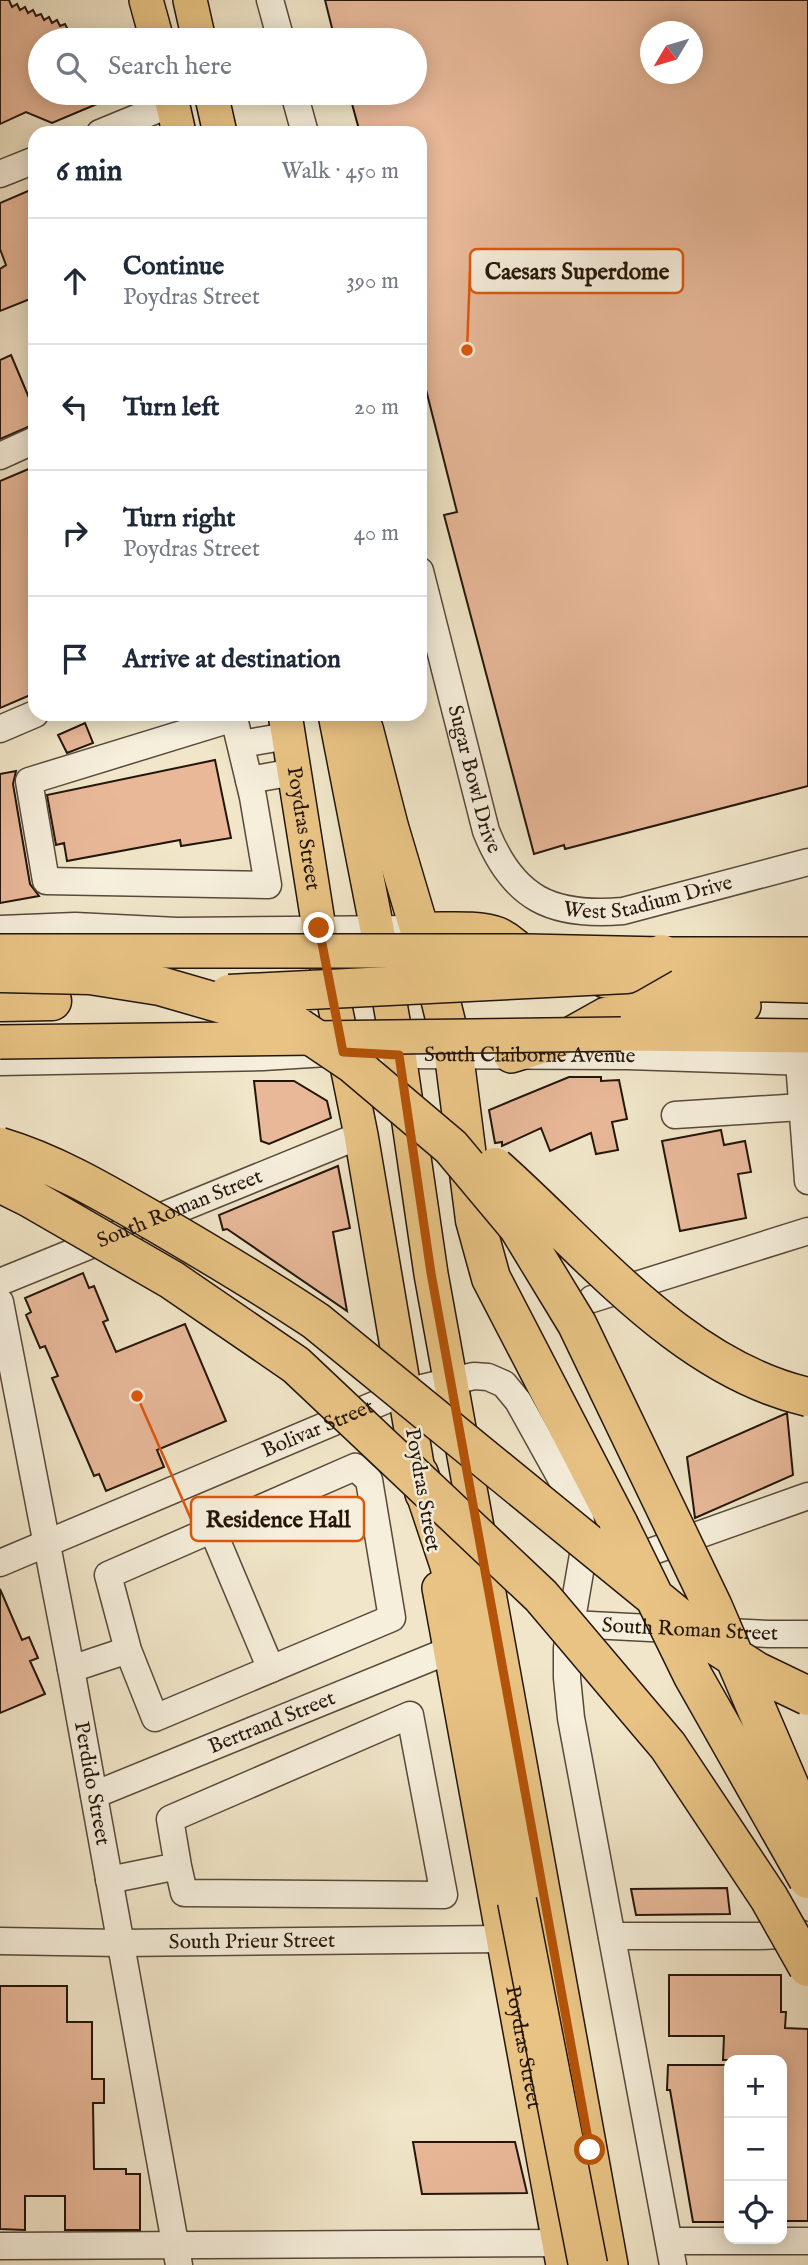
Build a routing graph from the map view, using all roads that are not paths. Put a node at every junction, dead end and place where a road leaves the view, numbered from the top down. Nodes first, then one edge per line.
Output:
1 (146, 0) edge
2 (190, 0) edge
3 (270, 0) edge
4 (154, 28) edge
5 (196, 28) edge
6 (278, 28) edge
7 (214, 105) edge
8 (297, 105) edge
9 (174, 109) edge
10 (122, 126) edge
11 (218, 126) edge
12 (303, 126) edge
13 (28, 163) edge
14 (0, 174) edge
15 (28, 443) edge
16 (0, 456) edge
17 (427, 599) edge
18 (28, 717) edge
19 (224, 721) edge
20 (235, 721) edge
21 (336, 721) edge
22 (359, 721) edge
23 (286, 725) edge
24 (0, 729) edge
25 (241, 744) junction
26 (294, 772) junction
27 (249, 779) junction
28 (808, 862) edge
29 (501, 863) joint
30 (319, 928) junction
31 (0, 929) edge
32 (377, 929) junction
33 (420, 929) junction
34 (0, 951) edge
35 (662, 954) junction
36 (808, 954) edge
37 (0, 973) edge
38 (808, 986) edge
39 (727, 995) junction
40 (0, 1002) edge
41 (808, 1005) edge
42 (0, 1042) edge
43 (805, 1053) edge
44 (399, 1055) junction
45 (454, 1055) junction
46 (511, 1056) junction
47 (348, 1058) junction
48 (0, 1062) edge
49 (802, 1107) junction
50 (675, 1115) dead end
51 (361, 1135) junction
52 (0, 1147) edge
53 (808, 1181) edge
54 (0, 1183) edge
55 (808, 1231) edge
56 (0, 1282) edge
57 (592, 1299) dead end
58 (0, 1303) edge
59 (450, 1380) junction
60 (405, 1392) junction
61 (808, 1397) edge
62 (418, 1472) junction
63 (808, 1496) edge
64 (212, 1530) junction
65 (47, 1543) junction
66 (0, 1563) edge
67 (580, 1576) junction
68 (571, 1624) junction
69 (808, 1634) edge
70 (128, 1650) junction
71 (450, 1650) junction
72 (71, 1669) junction
73 (271, 1669) junction
74 (808, 1696) edge
75 (94, 1795) junction
76 (808, 1829) edge
77 (178, 1867) junction
78 (109, 1880) junction
79 (808, 1880) edge
80 (808, 1934) edge
81 (612, 1936) junction
82 (503, 1939) junction
83 (0, 1941) edge
84 (120, 1942) junction
85 (808, 1967) edge
86 (808, 2241) edge
87 (0, 2246) edge
88 (671, 2253) edge
89 (177, 2255) edge
90 (586, 2256) edge

1 - 4 main road
2 - 5 main road
3 - 6 street
7 - 11 main road
8 - 12 street
9 - 10 street
13 - 14 street
15 - 16 street
17 - 29 street, Sugar Bowl Drive
18 - 24 street
19 - 27 street
20 - 25 street
21 - 32 main road
22 - 33 highway
23 - 25 street
23 - 26 main road, Poydras Street
25 - 27 street
26 - 27 street
26 - 30 main road, Poydras Street
28 - 29 street, West Stadium Drive
30 - 31 street
30 - 32 street
30 - 47 main road, Poydras Street
32 - 33 street
32 - 44 main road
33 - 39 main road
33 - 45 highway
34 - 35 main road, bridge
35 - 36 main road
35 - 40 highway, bridge
37 - 47 highway, bridge
38 - 39 main road
39 - 41 main road
39 - 46 main road
42 - 43 main road, South Claiborne Avenue, bridge
43 - 46 street, South Claiborne Avenue
43 - 49 street
44 - 45 street, South Claiborne Avenue
44 - 47 street, South Claiborne Avenue
44 - 59 main road
45 - 46 street, South Claiborne Avenue
45 - 79 highway, bridge
47 - 48 street, South Claiborne Avenue
47 - 51 main road, Poydras Street
47 - 61 highway, bridge
47 - 76 highway, bridge
49 - 50 street
49 - 53 street
51 - 56 street, South Roman Street
51 - 60 main road, Poydras Street
52 - 74 highway, bridge
54 - 85 highway, bridge
55 - 57 street
58 - 65 street, Perdido Street
59 - 60 street, Bolivar Street
59 - 67 street, Bolivar Street
59 - 90 main road
60 - 62 main road, Poydras Street
60 - 65 street, Bolivar Street
62 - 71 main road, Poydras Street
62 - 90 highway, bridge
63 - 67 street
64 - 70 street
64 - 73 street
64 - 73 street
65 - 66 street, Bolivar Street
65 - 72 street, Perdido Street
67 - 68 street
68 - 69 street, South Roman Street
68 - 81 street
70 - 72 street
70 - 73 street
71 - 75 street, Bertrand Street
71 - 82 main road, Poydras Street
72 - 75 street, Perdido Street
75 - 78 street, Perdido Street
77 - 77 street
77 - 78 street
78 - 84 street, Perdido Street
80 - 81 street
81 - 88 street
82 - 84 street, South Prieur Street
82 - 90 main road, Poydras Street
83 - 84 street, South Prieur Street
84 - 89 street, Perdido Street
86 - 88 street
87 - 89 street
89 - 90 street

